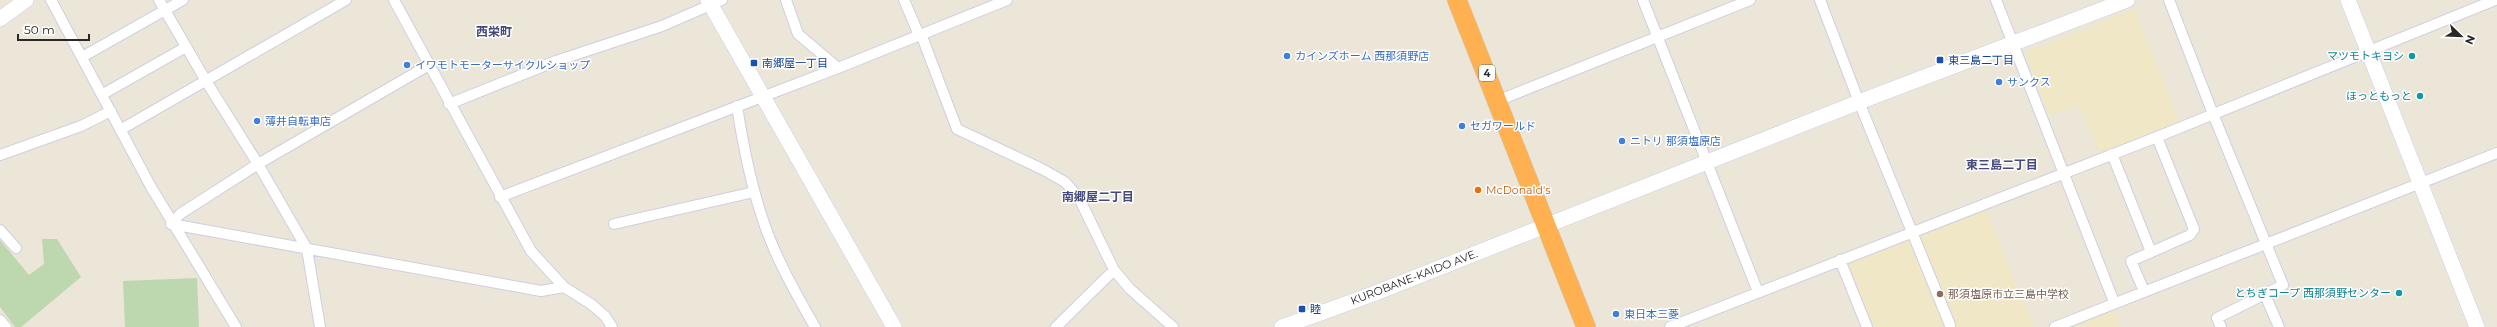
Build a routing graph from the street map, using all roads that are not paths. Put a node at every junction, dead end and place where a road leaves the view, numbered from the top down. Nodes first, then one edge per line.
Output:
1 (26, 0) edge
2 (52, 0) edge
3 (159, 0) edge
4 (184, 0) edge
5 (346, 0) edge
6 (394, 0) edge
7 (786, 0) edge
8 (904, 0) edge
9 (1007, 0) edge
10 (1456, 0) edge
11 (1643, 0) edge
12 (1750, 0) edge
13 (1820, 0) edge
14 (1996, 0) edge
15 (2127, 0) edge
16 (2169, 0) edge
17 (2348, 0) edge
18 (2495, 0) edge
19 (714, 2) edge
20 (165, 11) junction
21 (0, 19) edge
22 (920, 35) junction
23 (1657, 36) junction
24 (2012, 44) junction
25 (186, 47) junction
26 (2369, 51) junction
27 (82, 57) junction
28 (429, 65) junction
29 (838, 68) junction
30 (206, 81) junction
31 (103, 94) junction
32 (763, 97) junction
33 (1497, 101) junction
34 (1859, 102) junction
35 (449, 104) junction
36 (737, 106) junction
37 (111, 111) junction
38 (2212, 114) junction
39 (120, 130) junction
40 (2157, 137) junction
41 (2497, 153) edge
42 (2112, 154) junction
43 (0, 155) edge
44 (1707, 162) junction
45 (258, 164) junction
46 (2064, 172) junction
47 (2421, 184) junction
48 (754, 192) junction
49 (500, 197) junction
50 (171, 224) junction
51 (614, 224) dead end
52 (1546, 225) junction
53 (0, 230) edge
54 (1911, 231) junction
55 (2264, 243) junction
56 (16, 248) dead end
57 (306, 249) junction
58 (2151, 252) junction
59 (1840, 260) junction
60 (1114, 270) junction
61 (564, 287) junction
62 (2144, 290) junction
63 (1758, 292) junction
64 (2265, 295) junction
65 (2114, 302) junction
66 (0, 320) edge
67 (1950, 325) dead end
68 (6, 327) edge
69 (236, 327) edge
70 (320, 327) edge
71 (612, 327) edge
72 (815, 327) edge
73 (894, 327) edge
74 (1056, 327) edge
75 (1173, 327) edge
76 (1282, 327) edge
77 (1586, 327) edge
78 (1670, 327) edge
79 (1867, 327) edge
80 (2055, 327) edge
81 (2221, 327) edge
82 (2279, 327) edge
83 (2477, 327) edge

1 - 21 street
2 - 27 street
3 - 20 street
4 - 20 street
5 - 30 street
6 - 28 street
7 - 29 street
8 - 22 street
9 - 22 street
10 - 33 highway, 4
11 - 23 street
12 - 23 street
13 - 34 street
14 - 24 street
15 - 24 street, KUROBANE-KAIDO AVE.
16 - 38 street
17 - 26 street
18 - 26 street
19 - 32 street
19 - 35 street
20 - 25 street
20 - 27 street
22 - 29 street
22 - 60 street
23 - 33 street
23 - 44 street
24 - 34 street, KUROBANE-KAIDO AVE.
24 - 46 street
25 - 30 street
25 - 31 street
26 - 38 street
26 - 47 street
27 - 31 street
28 - 35 street
28 - 45 street
29 - 32 street
30 - 39 street
30 - 45 street
31 - 37 street
32 - 36 street
32 - 73 street
33 - 52 highway, 4
34 - 44 street, KUROBANE-KAIDO AVE.
34 - 54 street
35 - 49 street
36 - 48 street
36 - 49 street
37 - 39 street
37 - 43 street
38 - 40 street
38 - 55 street
39 - 50 street
40 - 42 street
40 - 58 street
41 - 47 street
42 - 46 street
42 - 58 street
44 - 52 street, KUROBANE-KAIDO AVE.
44 - 63 street
45 - 50 street
45 - 57 street
46 - 54 street
46 - 65 street
47 - 55 street
47 - 83 street
48 - 51 street
48 - 72 street
49 - 61 street
50 - 57 street
50 - 69 street
52 - 76 street, KUROBANE-KAIDO AVE.
52 - 77 highway, 4
53 - 56 street
54 - 59 street
54 - 67 street
55 - 62 street
55 - 64 street
57 - 61 street
57 - 70 street
58 - 62 street
59 - 63 street
59 - 79 street
60 - 74 street
60 - 75 street
61 - 71 street
62 - 65 street
63 - 78 street
64 - 81 street
64 - 82 street
65 - 80 street
66 - 68 street

